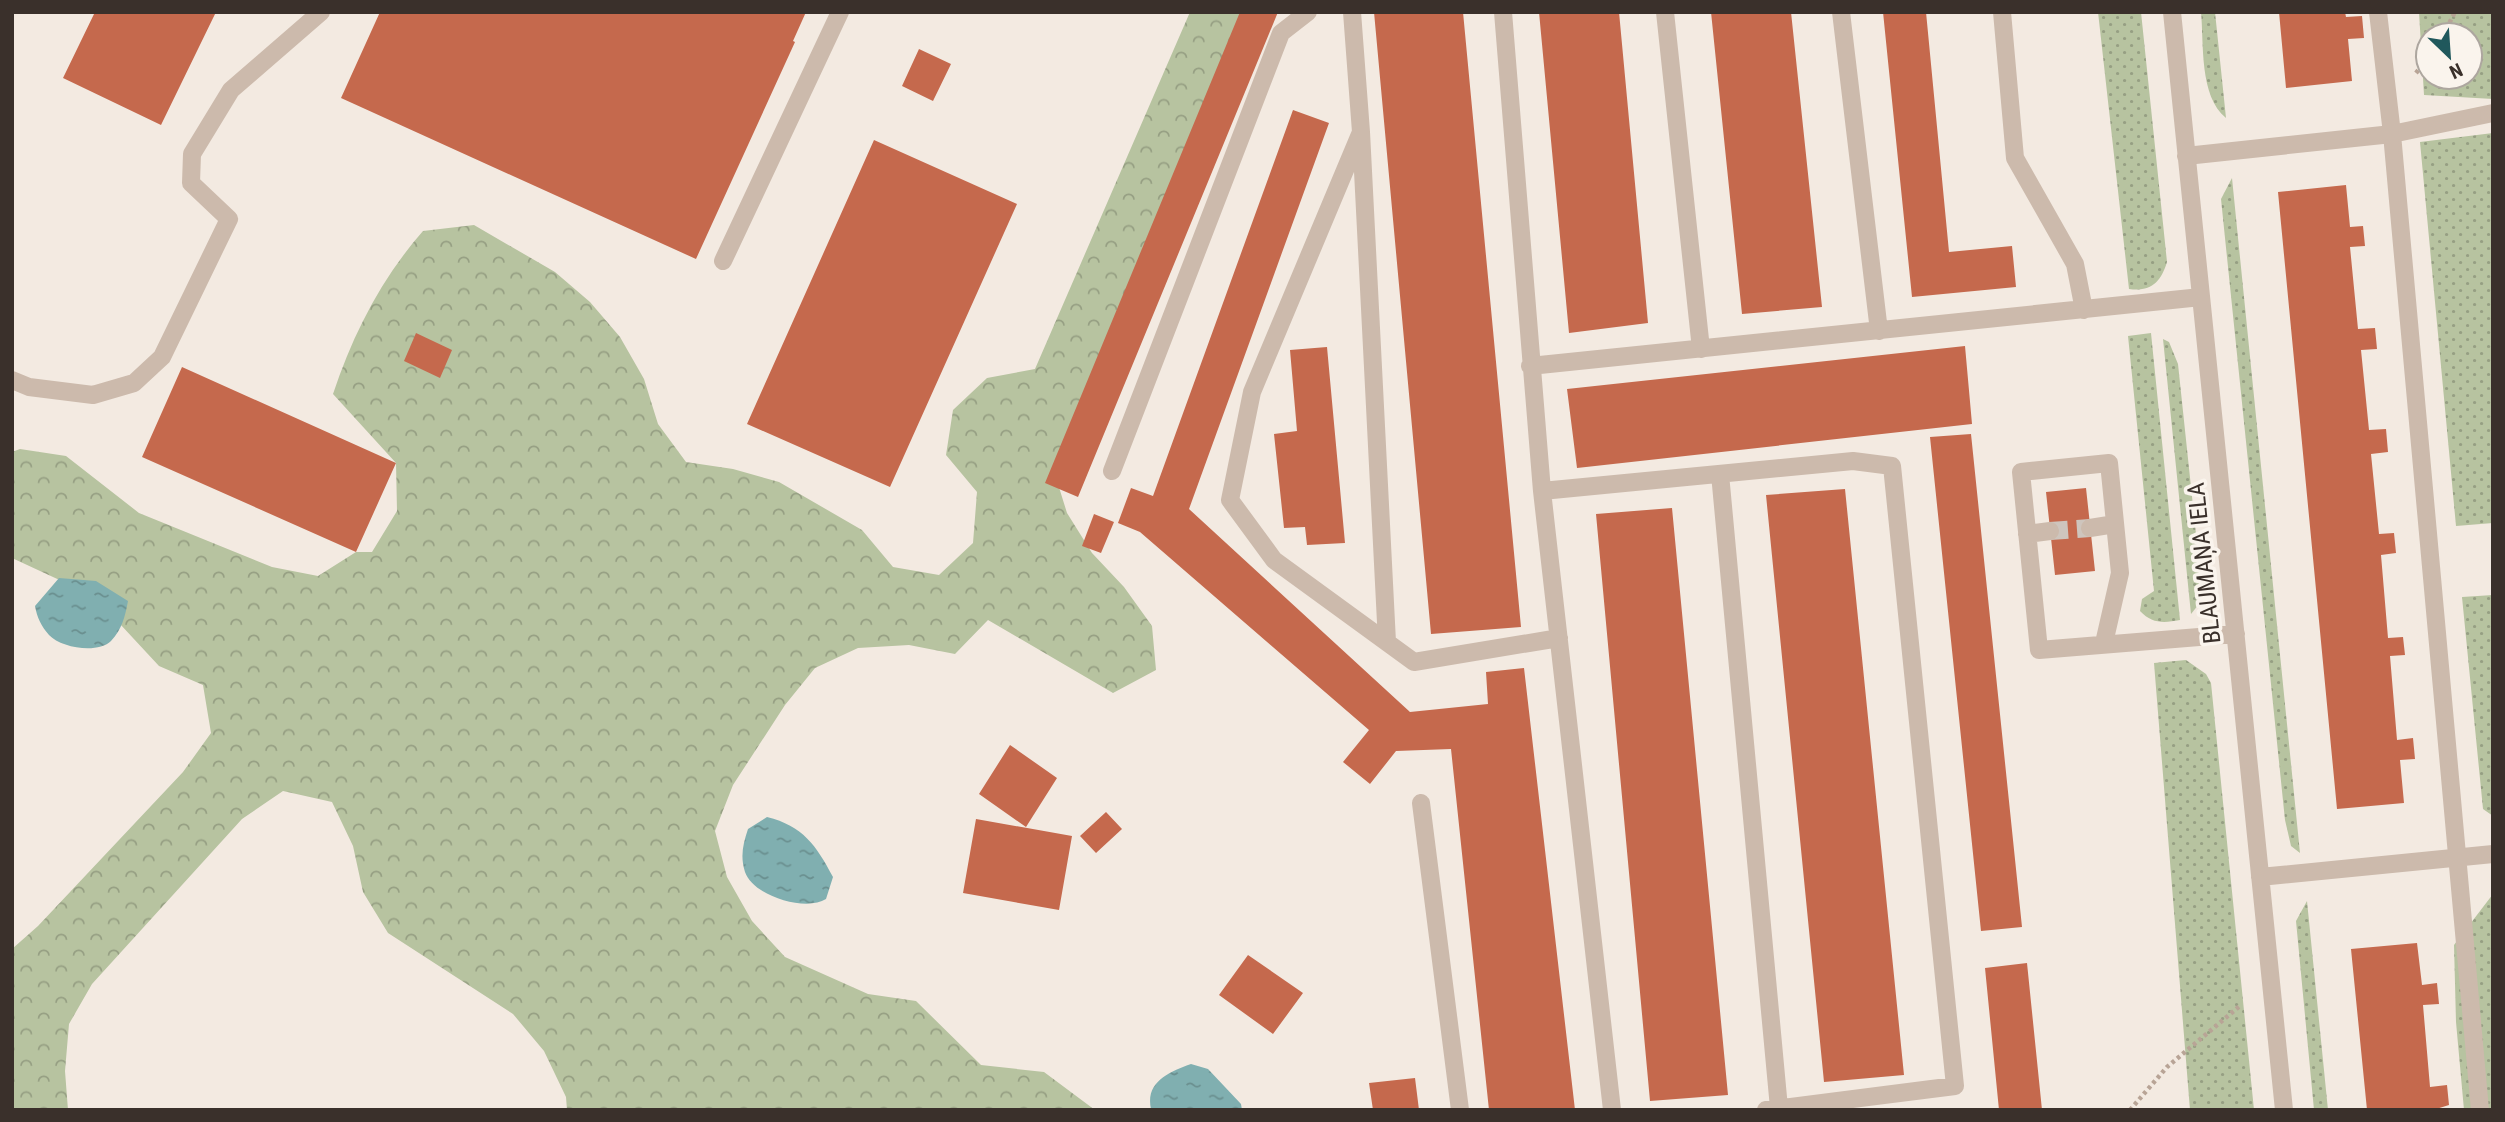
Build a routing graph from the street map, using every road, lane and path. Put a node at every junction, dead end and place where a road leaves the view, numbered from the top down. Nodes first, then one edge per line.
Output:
1 (321, 12) edge
2 (840, 12) edge
3 (1308, 12) edge
4 (1352, 12) edge
5 (1503, 12) edge
6 (1665, 12) edge
7 (1841, 12) edge
8 (2002, 12) edge
9 (2172, 12) edge
10 (2378, 12) edge
11 (2493, 113) edge
12 (1361, 132) junction
13 (2392, 134) junction
14 (2186, 156) junction
15 (723, 261) dead end
16 (2201, 297) junction
17 (2084, 310) junction
18 (1879, 331) junction
19 (1701, 349) junction
20 (1530, 366) junction
21 (12, 380) edge
22 (1112, 471) dead end
23 (1720, 474) junction
24 (1542, 491) junction
25 (2115, 524) junction
26 (2090, 527) tunnel mouth
27 (2050, 531) tunnel mouth
28 (2027, 534) junction
29 (2236, 634) junction
30 (1559, 638) junction
31 (1387, 642) junction
32 (2104, 643) junction
33 (1421, 803) dead end
34 (2493, 853) edge
35 (2457, 858) junction
36 (2260, 877) junction
37 (2248, 999) dead end
38 (1772, 1109) edge
39 (1460, 1110) edge
40 (1612, 1110) edge
41 (2130, 1110) edge
42 (2284, 1110) edge
43 (2480, 1110) edge

1 - 21 street
2 - 15 street
3 - 22 street
4 - 12 street
5 - 20 street
6 - 19 street
7 - 18 street
8 - 17 street
9 - 14 street, BLAUMAŅA IELA
10 - 13 street
11 - 13 street
12 - 31 street
12 - 31 street
13 - 14 street
13 - 35 street
14 - 16 street, BLAUMAŅA IELA
16 - 17 street
16 - 29 street, BLAUMAŅA IELA
17 - 18 street
18 - 19 street
19 - 20 street
20 - 24 street
23 - 24 street
23 - 38 street
23 - 38 street
24 - 30 street
25 - 26 street
25 - 28 street
25 - 32 street
27 - 28 street
28 - 32 street
29 - 32 street
29 - 36 street, BLAUMAŅA IELA
30 - 31 street
30 - 40 street
33 - 39 street
34 - 35 street
35 - 36 street
35 - 43 street
36 - 42 street, BLAUMAŅA IELA
37 - 41 path

